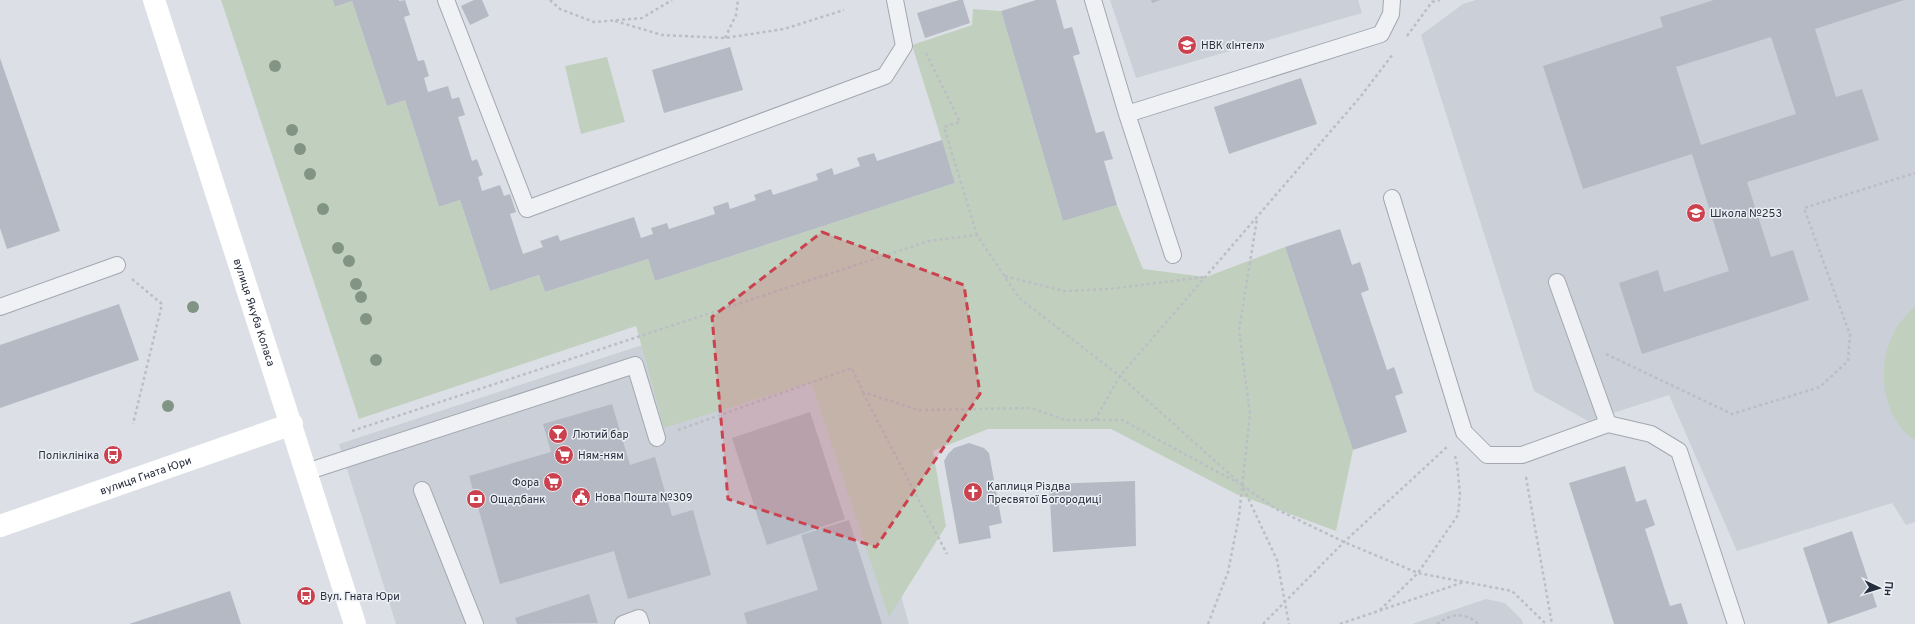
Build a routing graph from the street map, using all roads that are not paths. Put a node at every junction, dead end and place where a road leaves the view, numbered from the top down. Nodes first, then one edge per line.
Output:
1 (154, 0) edge
2 (446, 0) edge
3 (895, 0) edge
4 (1093, 0) edge
5 (1392, 0) edge
6 (1127, 114) junction
7 (1392, 198) dead end
8 (1173, 255) dead end
9 (117, 265) road end
10 (1557, 282) dead end
11 (0, 307) edge
12 (292, 424) junction
13 (1608, 424) junction
14 (657, 438) road end
15 (306, 472) junction
16 (422, 490) dead end
17 (0, 526) edge
18 (355, 624) edge
19 (475, 624) edge
20 (623, 624) edge
21 (641, 624) edge
22 (1736, 624) edge

1 - 12 street, вулиця Якуба Коласа
2 - 3 lane
4 - 6 lane
5 - 6 lane
6 - 8 lane
7 - 13 lane
9 - 11 lane
10 - 13 lane
12 - 15 street, вулиця Якуба Коласа
12 - 17 street, вулиця Гната Юри
13 - 22 lane
14 - 15 lane
15 - 18 street, вулиця Якуба Коласа
16 - 19 lane
20 - 21 lane

